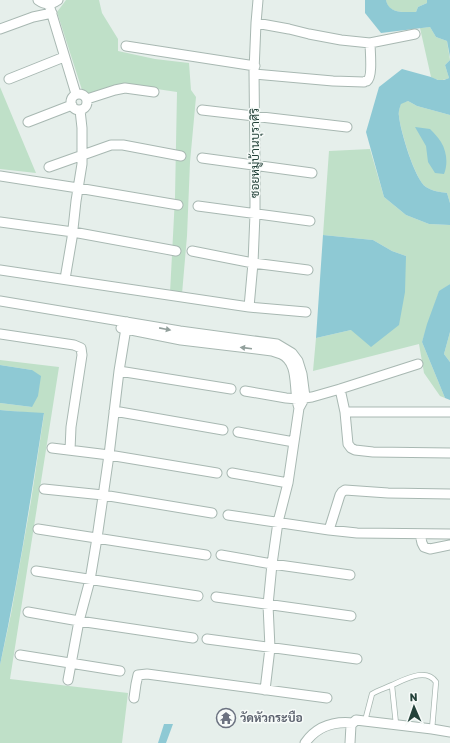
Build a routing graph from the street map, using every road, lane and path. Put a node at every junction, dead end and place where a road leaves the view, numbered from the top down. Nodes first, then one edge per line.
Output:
1 (38, 0) edge
2 (58, 0) edge
3 (258, 0) edge
4 (48, 4) junction
5 (52, 13) junction
6 (256, 23) junction
7 (0, 29) edge
8 (415, 34) dead end
9 (370, 43) junction
10 (126, 46) dead end
11 (64, 57) junction
12 (254, 70) junction
13 (9, 79) dead end
14 (154, 92) dead end
15 (76, 94) junction
16 (87, 99) junction
17 (76, 107) junction
18 (202, 110) dead end
19 (255, 116) junction
20 (28, 122) dead end
21 (347, 127) dead end
22 (82, 155) junction
23 (181, 156) dead end
24 (202, 158) dead end
25 (255, 165) junction
26 (48, 167) dead end
27 (312, 173) dead end
28 (0, 176) edge
29 (78, 188) junction
30 (178, 205) dead end
31 (198, 206) dead end
32 (255, 214) junction
33 (310, 221) dead end
34 (0, 222) edge
35 (73, 232) junction
36 (176, 251) dead end
37 (192, 251) dead end
38 (253, 263) junction
39 (0, 270) edge
40 (308, 270) dead end
41 (65, 280) junction
42 (0, 301) edge
43 (0, 306) edge
44 (249, 307) junction
45 (306, 312) dead end
46 (126, 326) junction
47 (0, 334) edge
48 (418, 364) dead end
49 (119, 371) junction
50 (231, 389) dead end
51 (340, 389) junction
52 (245, 391) dead end
53 (301, 398) junction
54 (114, 411) junction
55 (345, 412) junction
56 (450, 412) edge
57 (223, 430) dead end
58 (238, 432) dead end
59 (294, 442) junction
60 (52, 448) dead end
61 (70, 450) junction
62 (450, 453) edge
63 (109, 455) junction
64 (217, 473) dead end
65 (232, 473) dead end
66 (288, 483) junction
67 (44, 489) dead end
68 (450, 494) edge
69 (103, 495) junction
70 (212, 513) dead end
71 (228, 515) dead end
72 (278, 522) junction
73 (38, 529) dead end
74 (329, 530) junction
75 (420, 534) junction
76 (450, 534) edge
77 (97, 538) junction
78 (450, 545) edge
79 (206, 555) dead end
80 (221, 555) dead end
81 (272, 564) junction
82 (36, 571) dead end
83 (350, 575) dead end
84 (90, 580) junction
85 (198, 596) dead end
86 (216, 597) dead end
87 (268, 605) junction
88 (28, 612) dead end
89 (351, 616) dead end
90 (80, 621) junction
91 (193, 638) dead end
92 (207, 639) dead end
93 (270, 648) junction
94 (20, 655) dead end
95 (357, 659) dead end
96 (72, 663) junction
97 (120, 671) dead end
98 (68, 680) dead end
99 (392, 686) junction
100 (265, 690) junction
101 (134, 698) dead end
102 (327, 698) dead end
103 (365, 721) junction
104 (353, 723) junction
105 (396, 724) junction
106 (432, 729) junction
107 (450, 732) edge
108 (305, 743) edge
109 (350, 743) edge

1 - 4 street
2 - 4 street
3 - 6 street, ซอยหมู่บ้านบุราศิริ
4 - 5 street
5 - 7 street
5 - 11 street
6 - 9 street
6 - 12 street, ซอยหมู่บ้านบุราศิริ
8 - 9 street
9 - 12 street
10 - 12 street
11 - 13 street
11 - 15 street
12 - 19 street, ซอยหมู่บ้านบุราศิริ
14 - 16 street
15 - 16 street
15 - 17 street
16 - 17 street
17 - 20 street
17 - 22 street
18 - 19 street
19 - 21 street
19 - 25 street, ซอยหมู่บ้านบุราศิริ
22 - 23 street
22 - 26 street
22 - 29 street
24 - 25 street
25 - 27 street
25 - 32 street, ซอยหมู่บ้านบุราศิริ
28 - 29 street
29 - 30 street
29 - 35 street
31 - 32 street
32 - 33 street
32 - 38 street, ซอยหมู่บ้านบุราศิริ
34 - 35 street
35 - 36 street
35 - 41 street
37 - 38 street
38 - 40 street
38 - 44 street, ซอยหมู่บ้านบุราศิริ
39 - 41 street
41 - 44 street
42 - 46 street
43 - 46 street
44 - 45 street
46 - 49 street
46 - 53 street
47 - 61 street
48 - 51 street
49 - 50 street
49 - 54 street
51 - 53 street
51 - 55 street
52 - 53 street
53 - 59 street
54 - 57 street
54 - 63 street
55 - 56 street
55 - 62 street
58 - 59 street
59 - 66 street
60 - 61 street
61 - 63 street
63 - 64 street
63 - 69 street
65 - 66 street
66 - 72 street
67 - 69 street
68 - 74 street
69 - 70 street
69 - 77 street
71 - 72 street
72 - 74 street
72 - 81 street
73 - 77 street
74 - 75 street
75 - 76 street
75 - 78 street
77 - 79 street
77 - 84 street
80 - 81 street
81 - 83 street
81 - 87 street
82 - 84 street
84 - 85 street
84 - 90 street
86 - 87 street
87 - 89 street
87 - 93 street
88 - 90 street
90 - 91 street
90 - 96 street
92 - 93 street
93 - 95 street
93 - 100 street
94 - 96 street
96 - 97 street
96 - 98 street
99 - 103 lane
99 - 105 lane
99 - 106 lane
100 - 101 street
100 - 102 street
103 - 104 street
103 - 105 street
104 - 108 street
104 - 109 street
105 - 106 street
106 - 107 street

